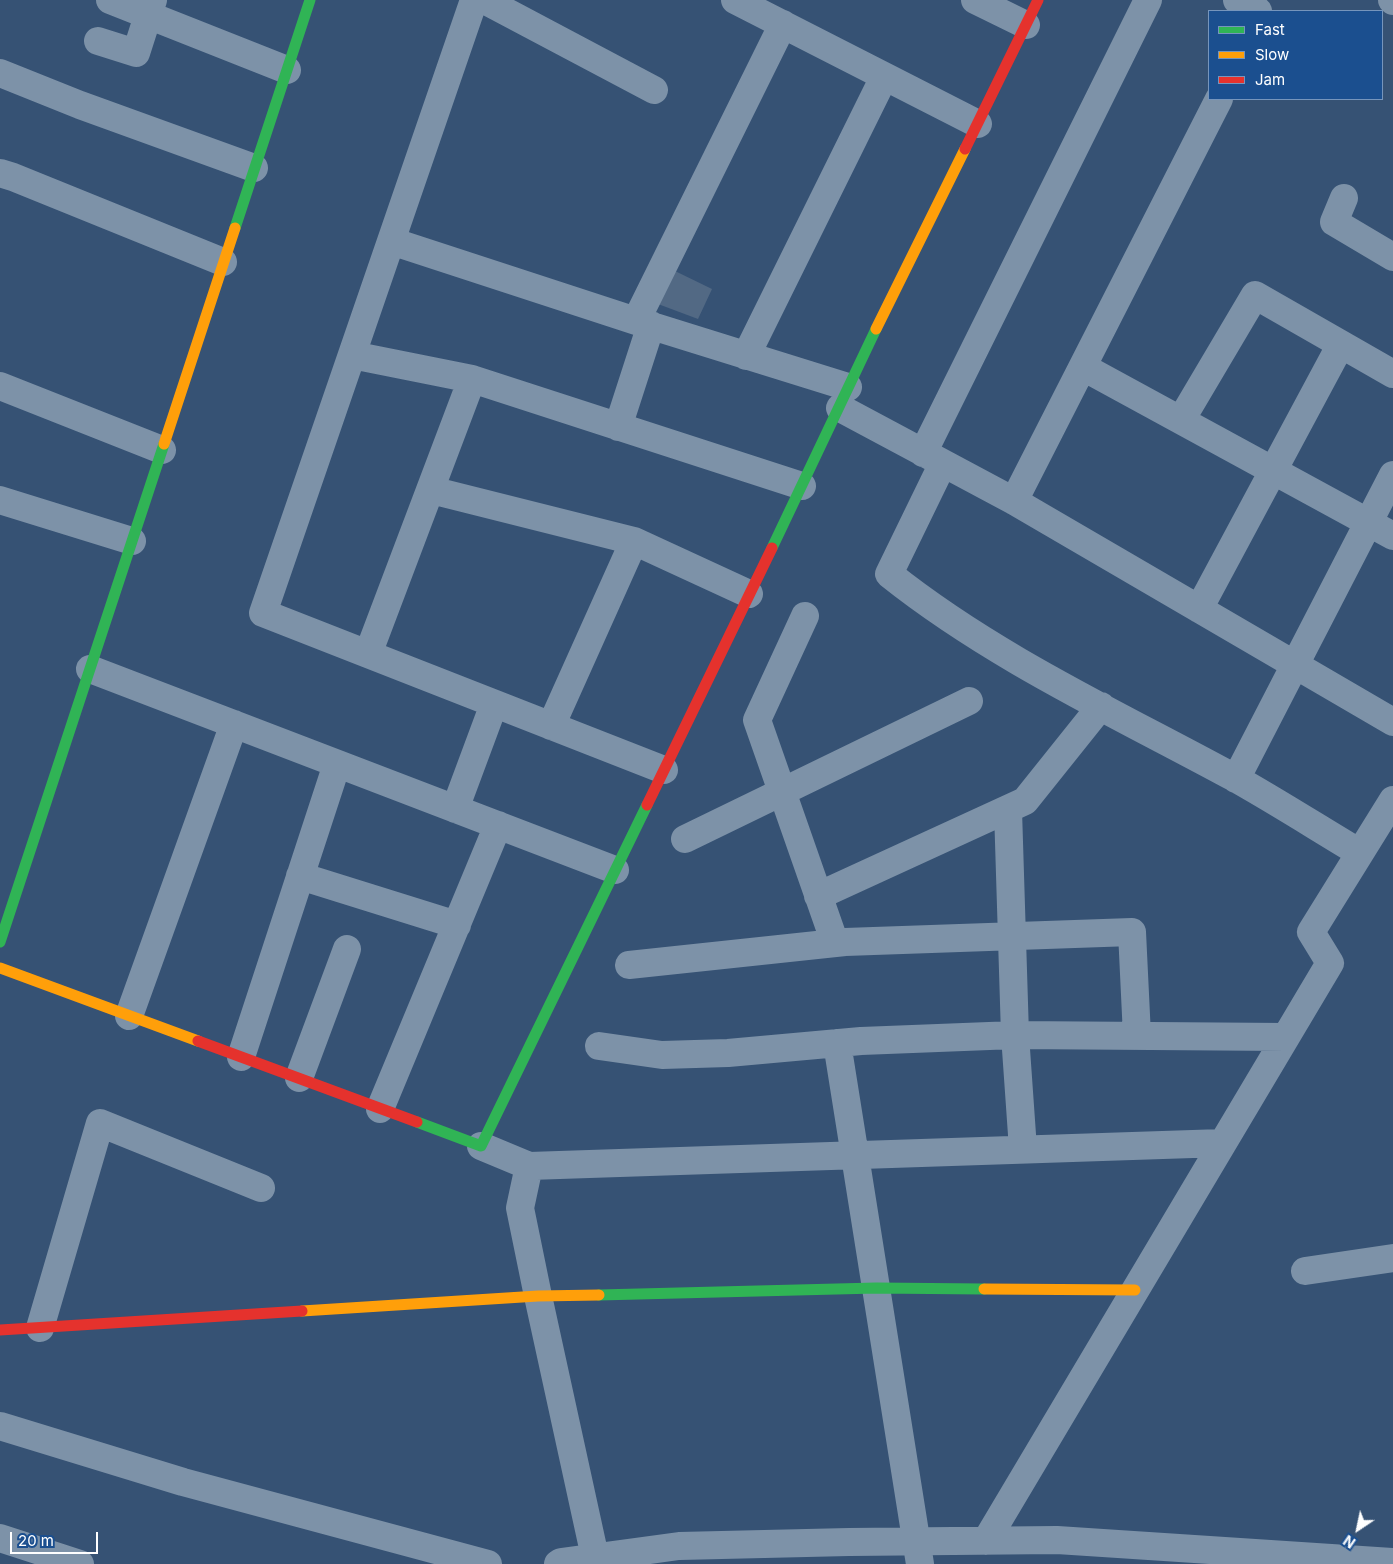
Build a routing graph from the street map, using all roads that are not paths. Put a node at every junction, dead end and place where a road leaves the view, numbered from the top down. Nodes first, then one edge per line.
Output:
1 (110, 0) edge
2 (310, 0) edge
3 (474, 0) edge
4 (484, 0) edge
5 (736, 0) edge
6 (975, 0) edge
7 (1038, 0) edge
8 (1148, 0) edge
9 (1237, 0) edge
10 (151, 8) edge
11 (1256, 10) edge
12 (783, 24) junction
13 (1026, 25) junction
14 (98, 41) dead end
15 (287, 70) junction
16 (0, 73) edge
17 (884, 76) junction
18 (654, 90) dead end
19 (1218, 100) edge
20 (978, 124) junction
21 (254, 168) junction
22 (0, 173) edge
23 (1344, 198) dead end
24 (391, 241) junction
25 (1393, 257) edge
26 (223, 262) junction
27 (644, 323) junction
28 (1341, 344) junction
29 (352, 355) junction
30 (746, 356) junction
31 (1083, 367) junction
32 (1393, 374) edge
33 (472, 379) junction
34 (0, 386) edge
35 (844, 398) junction
36 (1181, 420) junction
37 (618, 427) junction
38 (162, 450) junction
39 (933, 458) junction
40 (1273, 471) junction
41 (1393, 475) edge
42 (802, 486) junction
43 (431, 490) junction
44 (0, 500) edge
45 (1014, 501) junction
46 (1368, 523) junction
47 (1393, 536) edge
48 (132, 541) junction
49 (634, 541) junction
50 (749, 594) junction
51 (1199, 609) junction
52 (805, 616) dead end
53 (368, 654) junction
54 (1295, 665) junction
55 (90, 669) junction
56 (969, 701) dead end
57 (494, 704) junction
58 (1101, 706) junction
59 (1393, 722) edge
60 (234, 724) junction
61 (552, 726) junction
62 (337, 764) junction
63 (664, 770) junction
64 (1236, 778) junction
65 (782, 792) junction
66 (1393, 800) edge
67 (455, 809) junction
68 (1008, 810) junction
69 (498, 825) junction
70 (685, 839) dead end
71 (1360, 853) junction
72 (615, 870) junction
73 (300, 876) junction
74 (818, 896) junction
75 (457, 925) junction
76 (1012, 936) junction
77 (0, 942) edge
78 (835, 942) junction
79 (347, 949) dead end
80 (629, 965) dead end
81 (0, 968) edge
82 (129, 1016) junction
83 (1015, 1035) junction
84 (1137, 1036) junction
85 (1286, 1037) junction
86 (837, 1043) junction
87 (598, 1046) dead end
88 (240, 1057) junction
89 (299, 1078) junction
90 (380, 1109) junction
91 (1222, 1143) junction
92 (481, 1146) junction
93 (1024, 1149) junction
94 (855, 1155) junction
95 (529, 1166) junction
96 (261, 1188) dead end
97 (1393, 1258) edge
98 (1305, 1271) dead end
99 (876, 1288) junction
100 (1135, 1290) junction
101 (538, 1296) junction
102 (40, 1328) junction
103 (0, 1330) edge
104 (0, 1426) edge
105 (0, 1538) edge
106 (986, 1541) junction
107 (918, 1553) edge
108 (595, 1557) junction
109 (1393, 1562) edge
110 (80, 1564) edge
111 (488, 1564) edge
112 (558, 1564) edge

1 - 10 street
2 - 15 street
3 - 24 street
4 - 18 street
5 - 12 street
6 - 13 street
7 - 13 street
8 - 39 street
9 - 11 street
10 - 14 street
10 - 15 street
12 - 17 street
12 - 27 street
13 - 20 street
15 - 21 street
16 - 21 street
17 - 20 street
17 - 30 street
19 - 31 street
20 - 35 street
21 - 26 street
22 - 26 street
23 - 25 street
24 - 27 street
24 - 29 street
26 - 38 street
27 - 30 street
27 - 37 street
28 - 32 street
28 - 36 street
28 - 40 street
29 - 33 street
29 - 53 street
30 - 35 street
31 - 36 street
31 - 45 street
33 - 37 street
33 - 43 street
34 - 38 street
35 - 39 street
35 - 42 street
36 - 40 street
37 - 42 street
38 - 48 street
39 - 45 street
39 - 58 street
40 - 46 street
40 - 51 street
41 - 46 street
42 - 50 street
43 - 49 street
43 - 53 street
44 - 48 street
45 - 51 street
46 - 47 street
46 - 54 street
48 - 55 street
49 - 50 street
49 - 61 street
50 - 63 street
51 - 54 street
52 - 65 street
53 - 57 street
54 - 59 street
54 - 64 street
55 - 60 street
55 - 77 street
56 - 65 street
57 - 61 street
57 - 67 street
58 - 64 street
58 - 68 street
60 - 62 street
60 - 82 street
61 - 63 street
62 - 67 street
62 - 73 street
63 - 72 street
64 - 71 street
65 - 70 street
65 - 74 street
66 - 71 street
67 - 69 street
68 - 74 street
68 - 76 street
69 - 72 street
69 - 75 street
71 - 85 street
72 - 92 street
73 - 75 street
73 - 88 street
74 - 78 street
75 - 90 street
76 - 78 street
76 - 83 street
76 - 84 street
78 - 80 street
79 - 89 street
81 - 82 street
82 - 88 street
83 - 84 street
83 - 86 street
83 - 93 street
84 - 85 street
85 - 91 street
86 - 87 street
86 - 94 street
88 - 89 street
89 - 90 street
90 - 92 street
91 - 93 street
91 - 100 street
92 - 95 street
93 - 94 street
94 - 95 street
94 - 99 street
95 - 101 street
96 - 102 street
97 - 98 street
99 - 100 street
99 - 101 street
99 - 107 street
100 - 106 street
101 - 102 street
101 - 108 street
102 - 103 street
104 - 111 street
105 - 110 street
106 - 107 street
106 - 109 street
107 - 108 street
108 - 112 street

